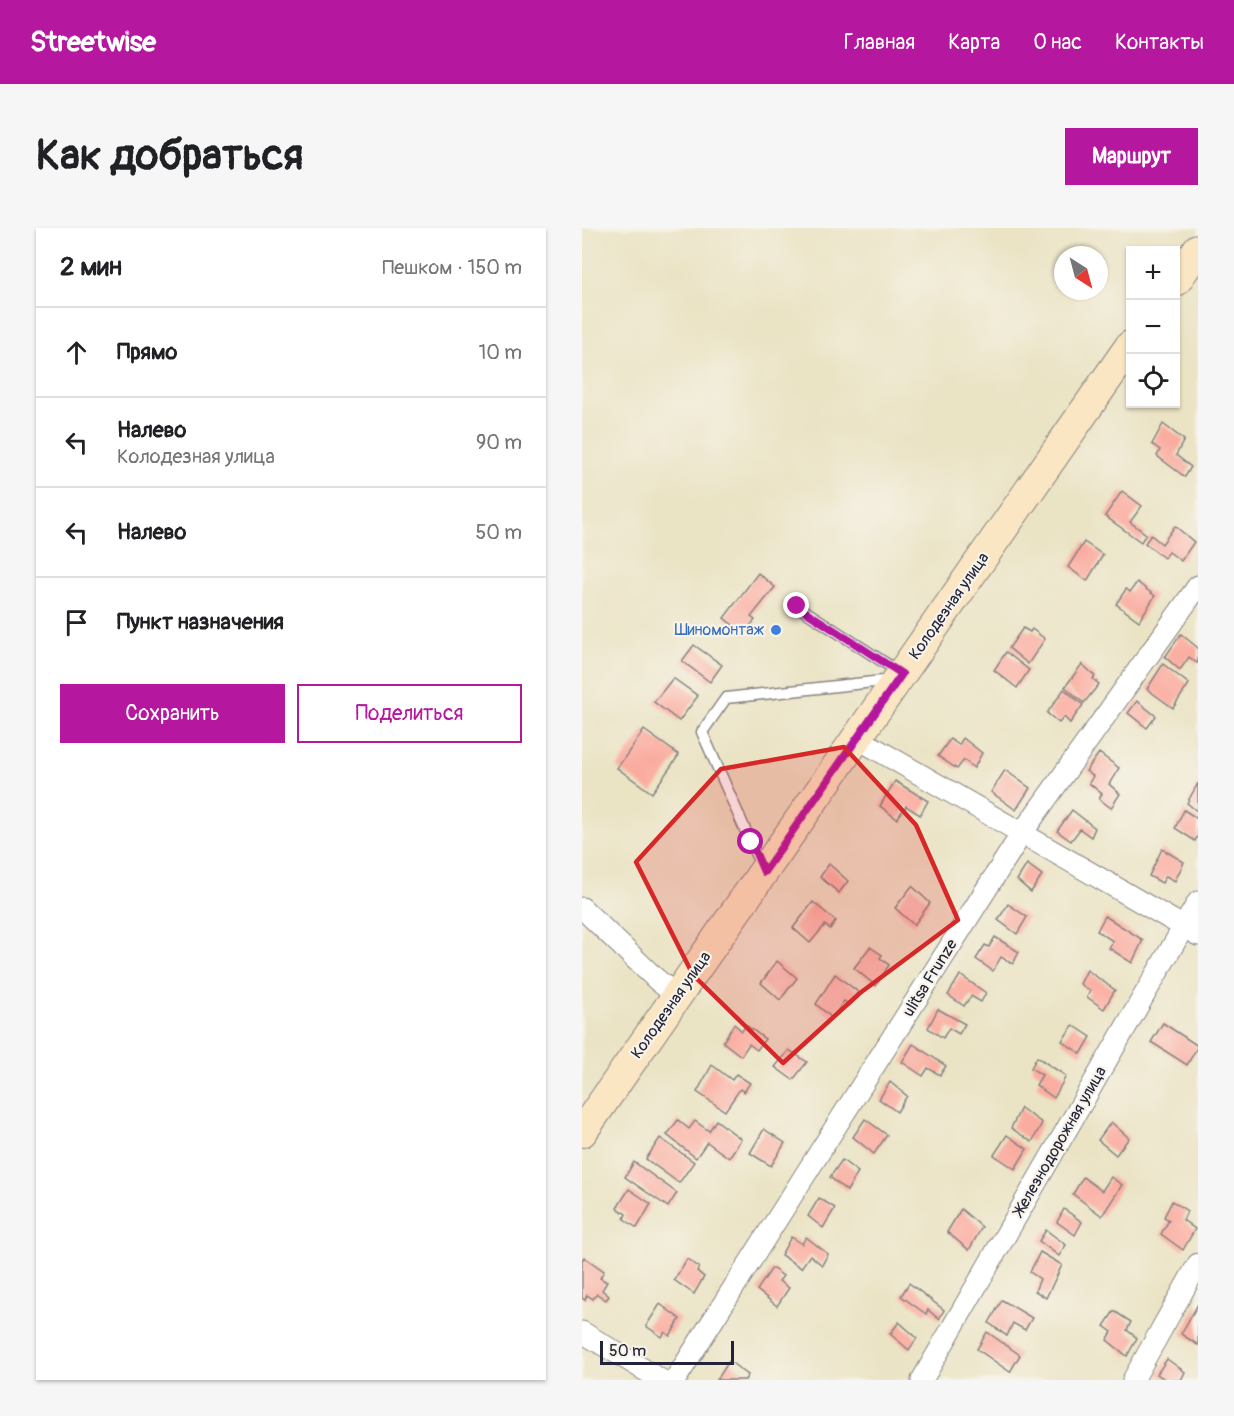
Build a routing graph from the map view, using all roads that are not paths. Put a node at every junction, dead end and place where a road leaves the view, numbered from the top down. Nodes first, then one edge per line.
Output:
1 (1198, 250) edge
2 (1180, 275) edge
3 (1126, 352) edge
4 (1198, 586) edge
5 (797, 606) dead end
6 (900, 677) junction
7 (857, 738) junction
8 (1022, 833) junction
9 (764, 872) junction
10 (1198, 902) edge
11 (582, 908) edge
12 (1191, 931) edge
13 (677, 996) junction
14 (582, 1132) edge
15 (1198, 1264) edge
16 (582, 1332) edge
17 (661, 1380) edge
18 (675, 1380) edge
19 (922, 1380) edge
20 (1133, 1380) edge

1 - 2 main road
3 - 6 main road, Колодезная улица
4 - 8 street, ulitsa Frunze
5 - 6 lane
6 - 7 main road, Колодезная улица
6 - 9 lane
7 - 8 street
7 - 9 main road, Колодезная улица
8 - 12 street
8 - 18 street, ulitsa Frunze
9 - 13 main road, Колодезная улица
10 - 12 street, Железнодорожная улица
11 - 13 street
12 - 19 street, Железнодорожная улица
13 - 14 main road, Колодезная улица
15 - 20 street
16 - 17 street

